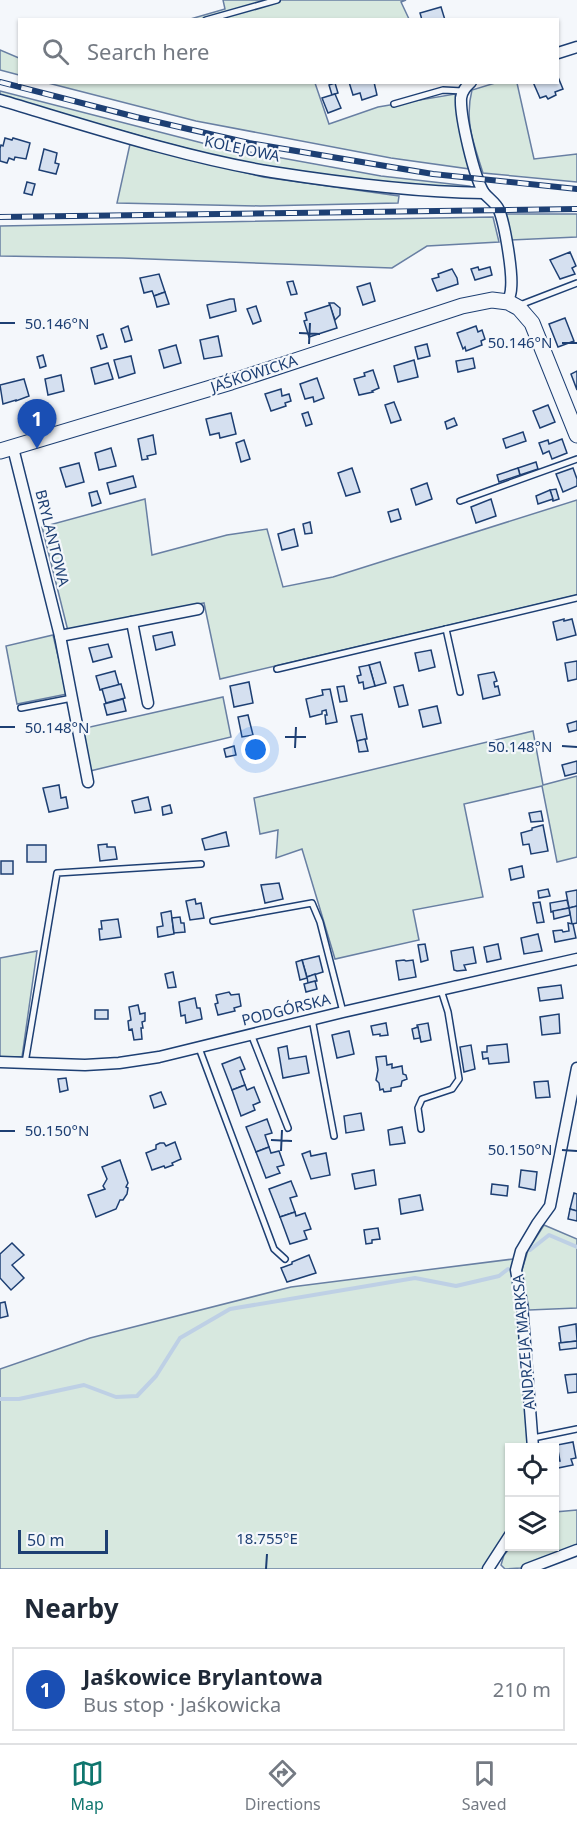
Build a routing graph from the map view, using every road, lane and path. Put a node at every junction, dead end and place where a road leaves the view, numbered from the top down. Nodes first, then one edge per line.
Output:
1 (277, 0) edge
2 (213, 18) edge
3 (577, 47) edge
4 (559, 53) edge
5 (467, 87) edge
6 (0, 100) edge
7 (394, 104) dead end
8 (484, 193) junction
9 (577, 283) edge
10 (512, 304) junction
11 (577, 435) edge
12 (6, 449) edge
13 (577, 459) edge
14 (460, 501) dead end
15 (577, 598) edge
16 (198, 609) dead end
17 (132, 622) junction
18 (446, 629) junction
19 (60, 636) junction
20 (277, 669) dead end
21 (460, 692) dead end
22 (72, 698) junction
23 (148, 703) dead end
24 (21, 708) dead end
25 (88, 782) dead end
26 (201, 864) dead end
27 (213, 921) dead end
28 (577, 959) edge
29 (441, 989) junction
30 (343, 1012) junction
31 (312, 1019) junction
32 (251, 1034) junction
33 (199, 1048) junction
34 (0, 1062) edge
35 (25, 1063) junction
36 (577, 1068) edge
37 (288, 1128) dead end
38 (421, 1129) dead end
39 (334, 1136) dead end
40 (285, 1259) dead end
41 (577, 1429) edge
42 (533, 1443) edge
43 (505, 1543) edge
44 (577, 1550) edge
45 (488, 1569) edge
46 (527, 1569) edge

1 - 2 lane
3 - 4 street
5 - 7 lane
5 - 8 street
6 - 8 street, KOLEJOWA
8 - 10 street
9 - 10 lane
10 - 11 street
10 - 12 street, JAŚKOWICKA
12 - 19 street, BRYLANTOWA
13 - 14 lane
15 - 18 lane
16 - 17 street
17 - 19 street
17 - 23 street
18 - 20 lane
18 - 21 lane
19 - 22 street, BRYLANTOWA
22 - 24 lane
22 - 25 street, BRYLANTOWA
26 - 35 lane
27 - 30 lane
28 - 29 street, PODGÓRSKA
29 - 30 street, PODGÓRSKA
29 - 38 lane
30 - 31 street, PODGÓRSKA
31 - 32 street, PODGÓRSKA
31 - 39 lane
32 - 33 street, PODGÓRSKA
32 - 37 lane
33 - 35 street, PODGÓRSKA
33 - 40 lane
34 - 35 street, PODGÓRSKA
36 - 42 street, ANDRZEJA MARKSA
41 - 42 lane
43 - 45 street
44 - 46 street

